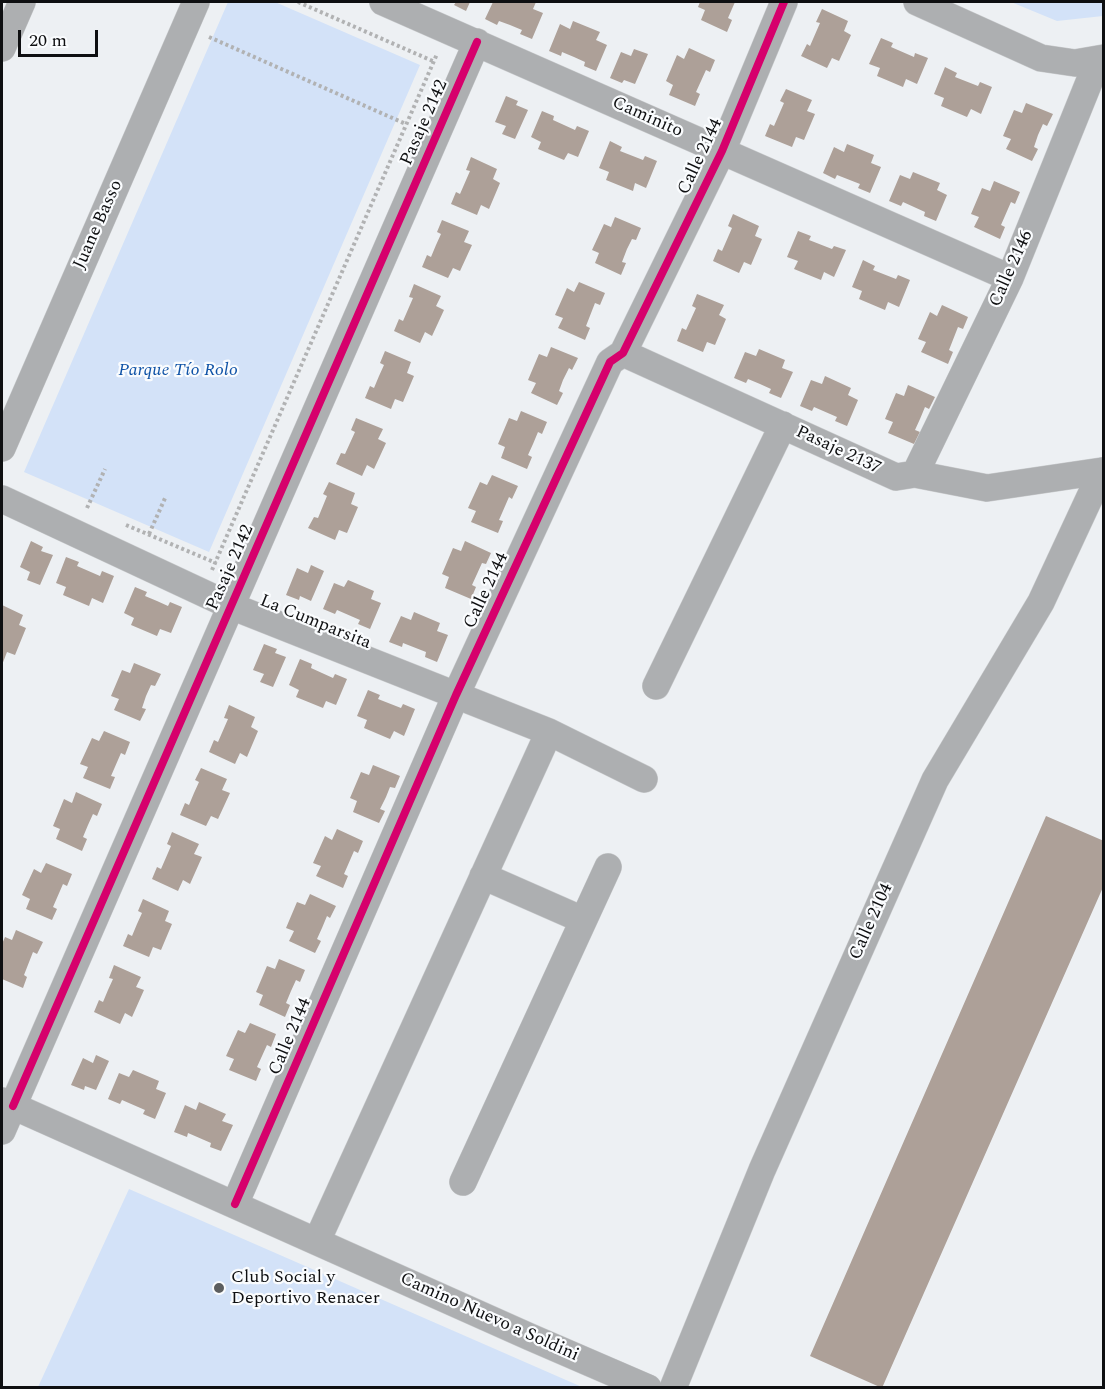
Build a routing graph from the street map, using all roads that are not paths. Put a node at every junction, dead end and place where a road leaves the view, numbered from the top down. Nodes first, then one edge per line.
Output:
1 (22, 2) edge
2 (196, 2) edge
3 (383, 2) edge
4 (784, 2) edge
5 (917, 2) edge
6 (477, 42) junction
7 (2, 48) edge
8 (1101, 59) edge
9 (722, 151) junction
10 (1010, 278) junction
11 (623, 353) junction
12 (783, 425) junction
13 (2, 448) edge
14 (1102, 471) joint
15 (915, 474) junction
16 (2, 499) edge
17 (231, 606) junction
18 (656, 686) dead end
19 (456, 696) junction
20 (549, 732) junction
21 (644, 779) dead end
22 (608, 867) dead end
23 (483, 876) junction
24 (583, 920) junction
25 (7, 1104) edge
26 (2, 1131) edge
27 (463, 1182) dead end
28 (235, 1204) junction
29 (317, 1241) junction
30 (648, 1388) edge
31 (673, 1388) edge

1 - 7 street
2 - 13 street, Juane Basso
3 - 6 street, Caminito
4 - 9 street, Calle 2144
5 - 8 street
6 - 9 street, Caminito
6 - 17 street, Pasaje 2142
8 - 10 street, Calle 2146
9 - 10 street, Caminito
9 - 11 street, Calle 2144
10 - 15 street, Calle 2146
11 - 12 street, Pasaje 2137
11 - 19 street, Calle 2144
12 - 15 street, Pasaje 2137
12 - 18 street
14 - 15 street, Pasaje 2137
14 - 31 street, Calle 2104
16 - 17 street, La Cumparsita
17 - 19 street, La Cumparsita
17 - 25 street, Pasaje 2142
19 - 20 street, La Cumparsita
19 - 28 street, Calle 2144
20 - 21 street, La Cumparsita
20 - 23 street
22 - 24 street
23 - 24 street
23 - 29 street
24 - 27 street
25 - 26 street, Pasaje 2142
25 - 28 street, Camino Nuevo a Soldini
28 - 29 street, Camino Nuevo a Soldini
29 - 30 street, Camino Nuevo a Soldini

